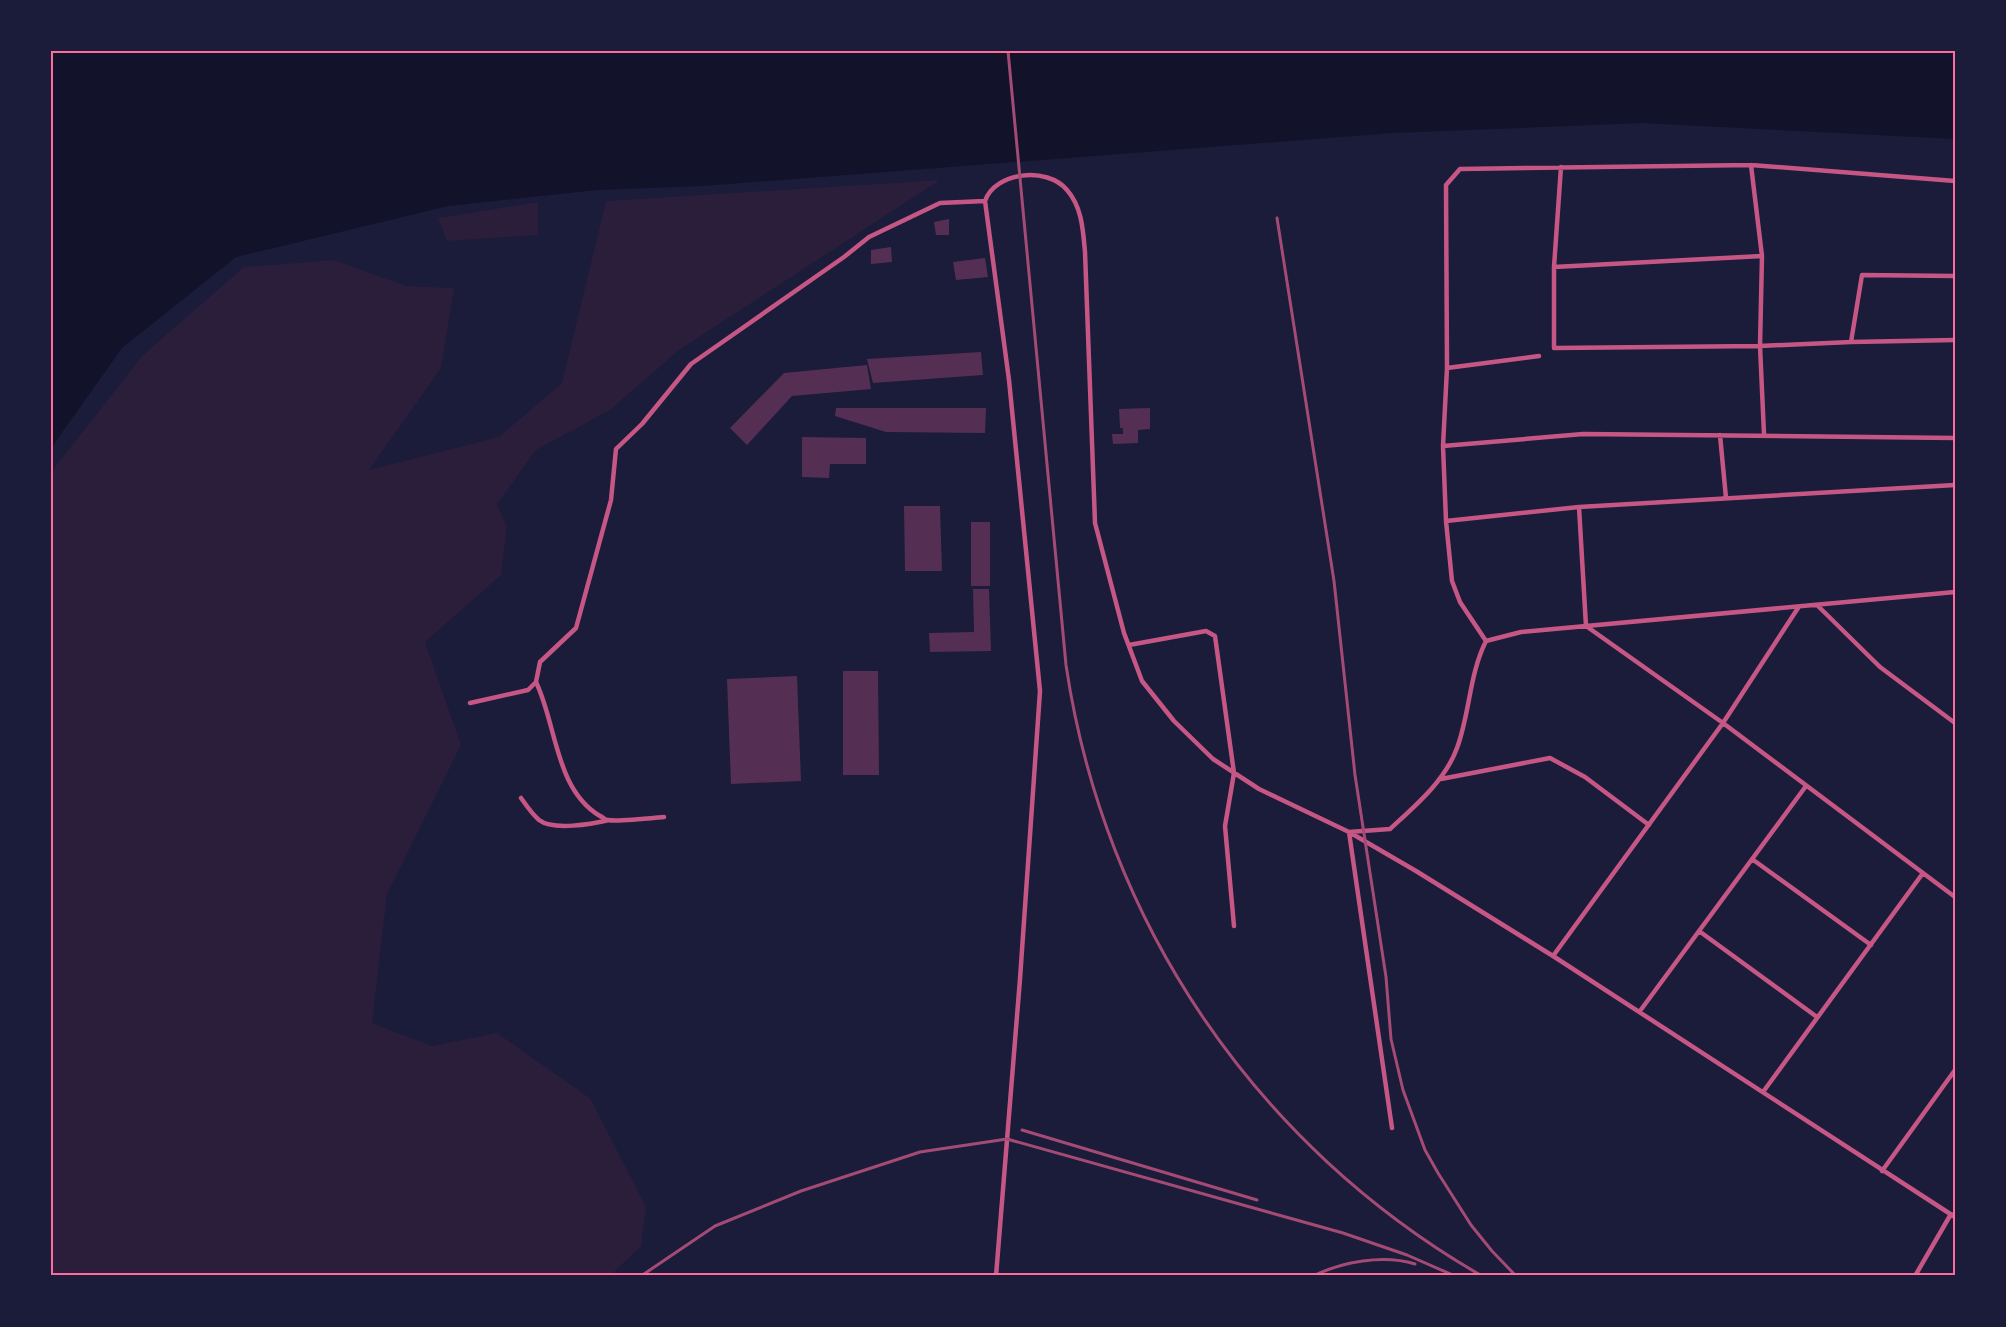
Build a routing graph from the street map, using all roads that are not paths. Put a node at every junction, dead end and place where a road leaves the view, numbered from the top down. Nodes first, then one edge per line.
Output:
1 (1751, 165) junction
2 (1561, 168) junction
3 (1955, 181) edge
4 (985, 201) junction
5 (1761, 256) junction
6 (1554, 267) junction
7 (1955, 276) edge
8 (1955, 340) edge
9 (1851, 342) junction
10 (1760, 346) junction
11 (1539, 356) dead end
12 (1447, 368) junction
13 (1764, 434) junction
14 (1720, 435) junction
15 (1955, 438) edge
16 (1443, 446) junction
17 (1955, 484) edge
18 (1726, 498) junction
19 (1579, 507) junction
20 (1446, 521) junction
21 (1955, 592) edge
22 (1818, 606) junction
23 (1798, 608) junction
24 (1586, 626) junction
25 (1486, 640) junction
26 (1129, 645) junction
27 (536, 682) junction
28 (470, 703) dead end
29 (1723, 723) junction
30 (1955, 723) edge
31 (1234, 773) junction
32 (1441, 779) junction
33 (1806, 786) junction
34 (521, 798) dead end
35 (664, 817) dead end
36 (609, 820) junction
37 (1649, 825) junction
38 (1349, 832) junction
39 (1752, 859) junction
40 (1923, 873) junction
41 (1955, 897) edge
42 (1234, 926) dead end
43 (1699, 931) junction
44 (1870, 945) junction
45 (1553, 956) junction
46 (1640, 1011) junction
47 (1817, 1017) junction
48 (1955, 1070) edge
49 (1763, 1092) junction
50 (1392, 1128) dead end
51 (1882, 1171) junction
52 (1953, 1216) edge
53 (996, 1276) edge
54 (1915, 1276) edge

1 - 2 street
1 - 3 street
1 - 5 street
2 - 6 street
2 - 12 street
4 - 26 street
4 - 27 street
4 - 53 street
5 - 6 street
5 - 10 street
6 - 10 street
7 - 9 street
8 - 9 street
9 - 10 street
10 - 13 street
11 - 12 street
12 - 16 street
13 - 14 street
13 - 15 street
14 - 16 street
14 - 18 street
16 - 20 street
17 - 18 street
18 - 19 street
19 - 20 street
19 - 24 street
20 - 25 street
21 - 22 street
22 - 23 street
22 - 30 street
23 - 24 street
23 - 29 street
24 - 25 street
24 - 29 street
25 - 32 street
26 - 31 street
26 - 31 street
27 - 28 street
27 - 36 street
29 - 33 street
29 - 37 street
31 - 38 street
31 - 42 street
32 - 37 street
32 - 38 street
33 - 39 street
33 - 40 street
34 - 36 street
35 - 36 street
37 - 45 street
38 - 45 street
38 - 50 street
39 - 43 street
39 - 44 street
40 - 41 street
40 - 44 street
43 - 46 street
43 - 47 street
44 - 47 street
45 - 46 street
46 - 49 street
47 - 49 street
48 - 51 street
49 - 51 street
51 - 52 street
52 - 54 street

